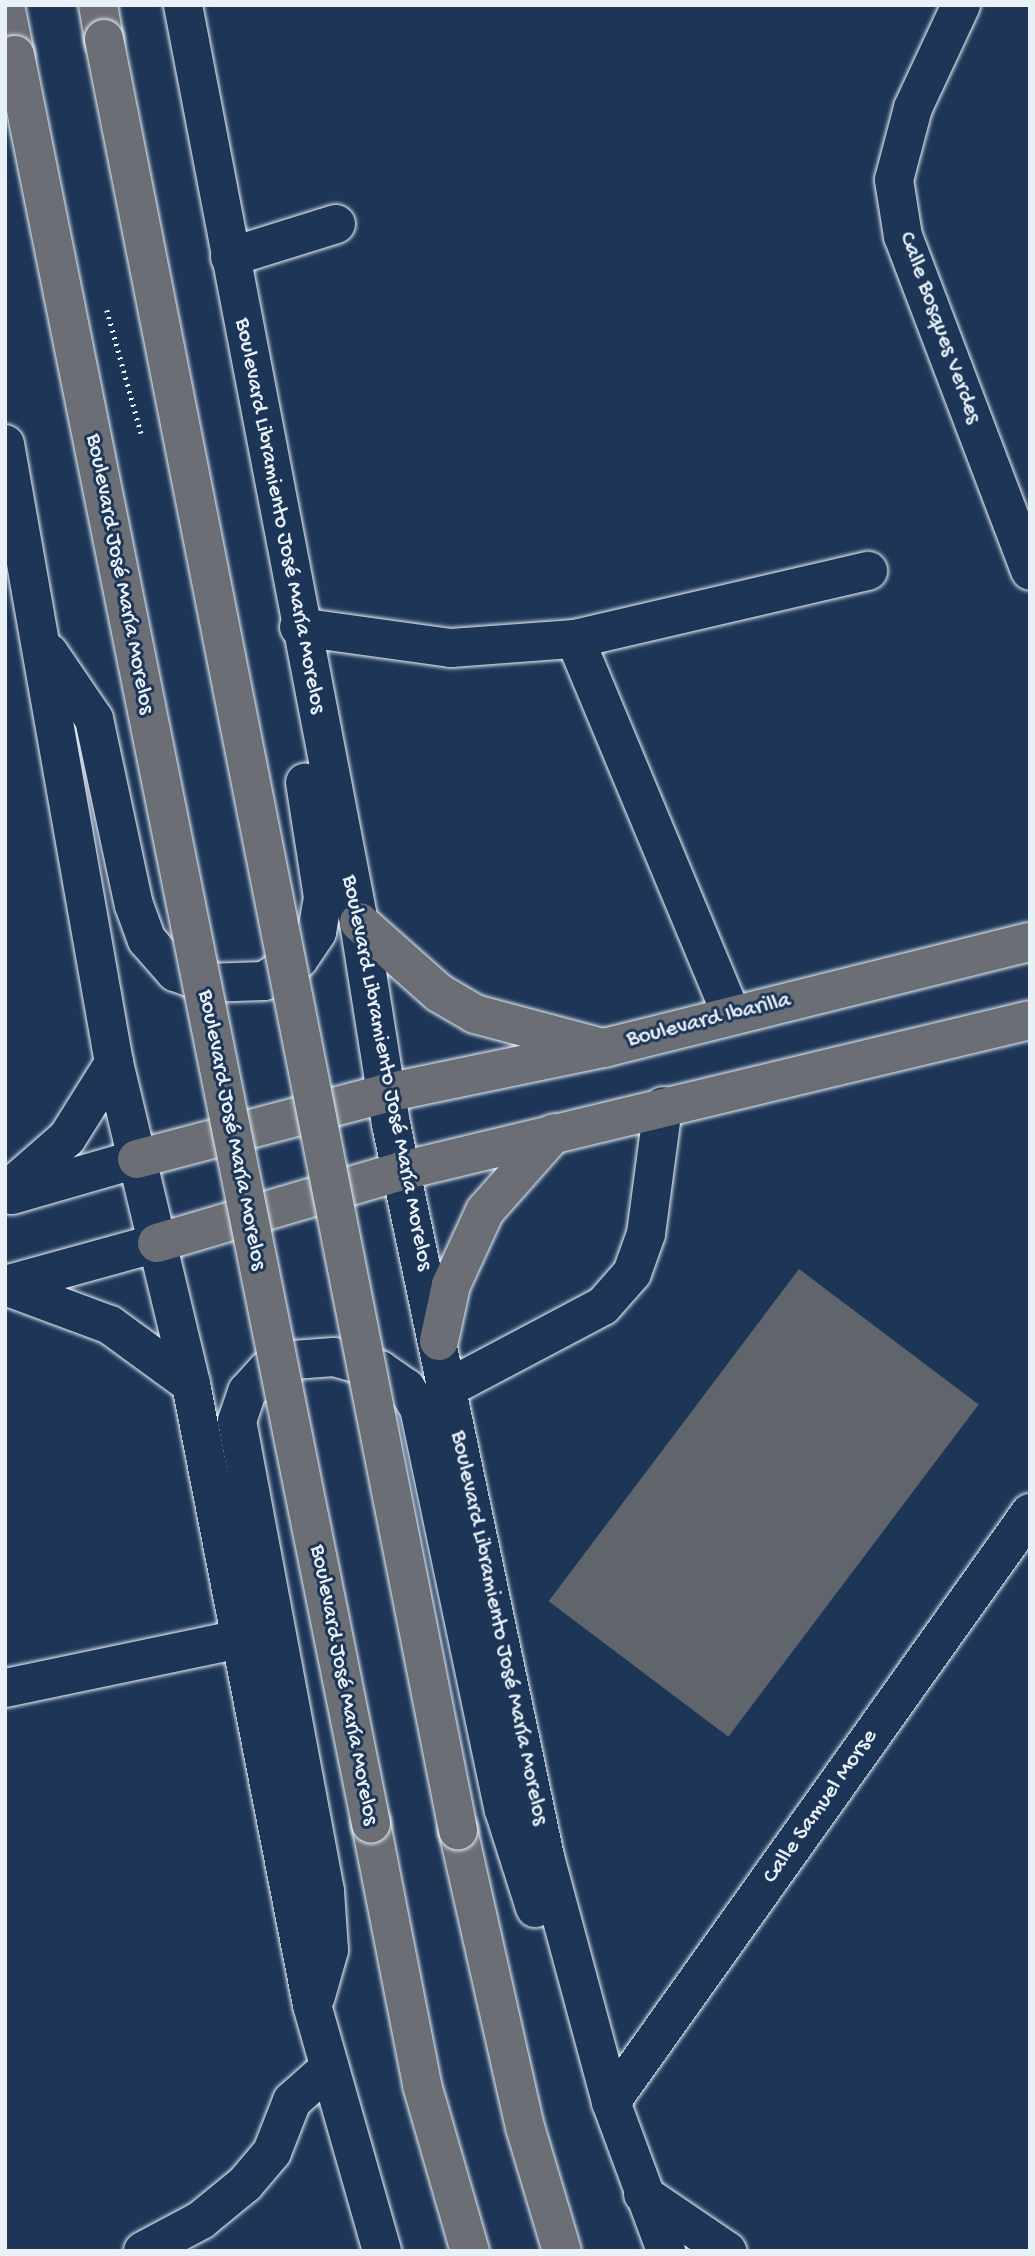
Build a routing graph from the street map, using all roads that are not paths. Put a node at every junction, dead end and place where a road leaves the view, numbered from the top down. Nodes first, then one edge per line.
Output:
1 (5, 5) edge
2 (183, 5) edge
3 (961, 5) edge
4 (101, 22) edge
5 (336, 224) dead end
6 (230, 257) junction
7 (5, 444) edge
8 (868, 571) dead end
9 (1030, 571) edge
10 (301, 638) junction
11 (575, 639) junction
12 (45, 649) junction
13 (359, 922) junction
14 (1030, 942) edge
15 (731, 1014) junction
16 (1030, 1020) edge
17 (604, 1048) junction
18 (114, 1063) junction
19 (386, 1093) junction
20 (663, 1106) junction
21 (554, 1133) junction
22 (137, 1159) junction
23 (401, 1171) junction
24 (5, 1192) edge
25 (5, 1197) edge
26 (157, 1243) junction
27 (5, 1285) edge
28 (439, 1341) junction
29 (191, 1384) junction
30 (448, 1388) junction
31 (1030, 1513) edge
32 (240, 1639) junction
33 (5, 1688) edge
34 (576, 1972) junction
35 (312, 2005) junction
36 (329, 2068) junction
37 (611, 2102) junction
38 (643, 2194) junction
39 (143, 2251) edge
40 (382, 2251) edge
41 (470, 2251) edge
42 (562, 2251) edge
43 (666, 2251) edge
44 (727, 2251) edge

1 - 41 main road, Boulevard José María Morelos, bridge
2 - 6 street, Boulevard Libramiento José María Morelos
3 - 9 street, Calle Bosques Verdes
4 - 42 main road, bridge
5 - 6 street
6 - 10 street, Boulevard Libramiento José María Morelos
7 - 12 street
8 - 11 street
10 - 11 street
10 - 12 street
10 - 13 street, Boulevard Libramiento José María Morelos
11 - 15 street
12 - 18 street
13 - 17 main road
13 - 19 street, Boulevard Libramiento José María Morelos
14 - 15 main road, Boulevard Ibarilla
15 - 17 main road, Boulevard Ibarilla
16 - 20 main road
17 - 19 main road, Boulevard Ibarilla
18 - 22 street
18 - 24 street
19 - 22 main road, Boulevard Ibarilla
19 - 23 street, Boulevard Libramiento José María Morelos
20 - 21 main road
20 - 30 street
21 - 23 main road
21 - 28 main road
22 - 25 street
22 - 26 street
23 - 26 main road
23 - 28 street, Boulevard Libramiento José María Morelos
26 - 27 street
26 - 29 street
27 - 29 street
28 - 30 street, Boulevard Libramiento José María Morelos
29 - 32 street
30 - 34 street, Boulevard Libramiento José María Morelos
31 - 37 street, Calle Samuel Morse
32 - 33 street
32 - 35 street
34 - 35 street
34 - 37 street, Boulevard Libramiento José María Morelos
35 - 36 street
36 - 39 street
36 - 40 street
37 - 38 street, Boulevard Libramiento José María Morelos
38 - 43 street, Boulevard Libramiento José María Morelos
38 - 44 street

